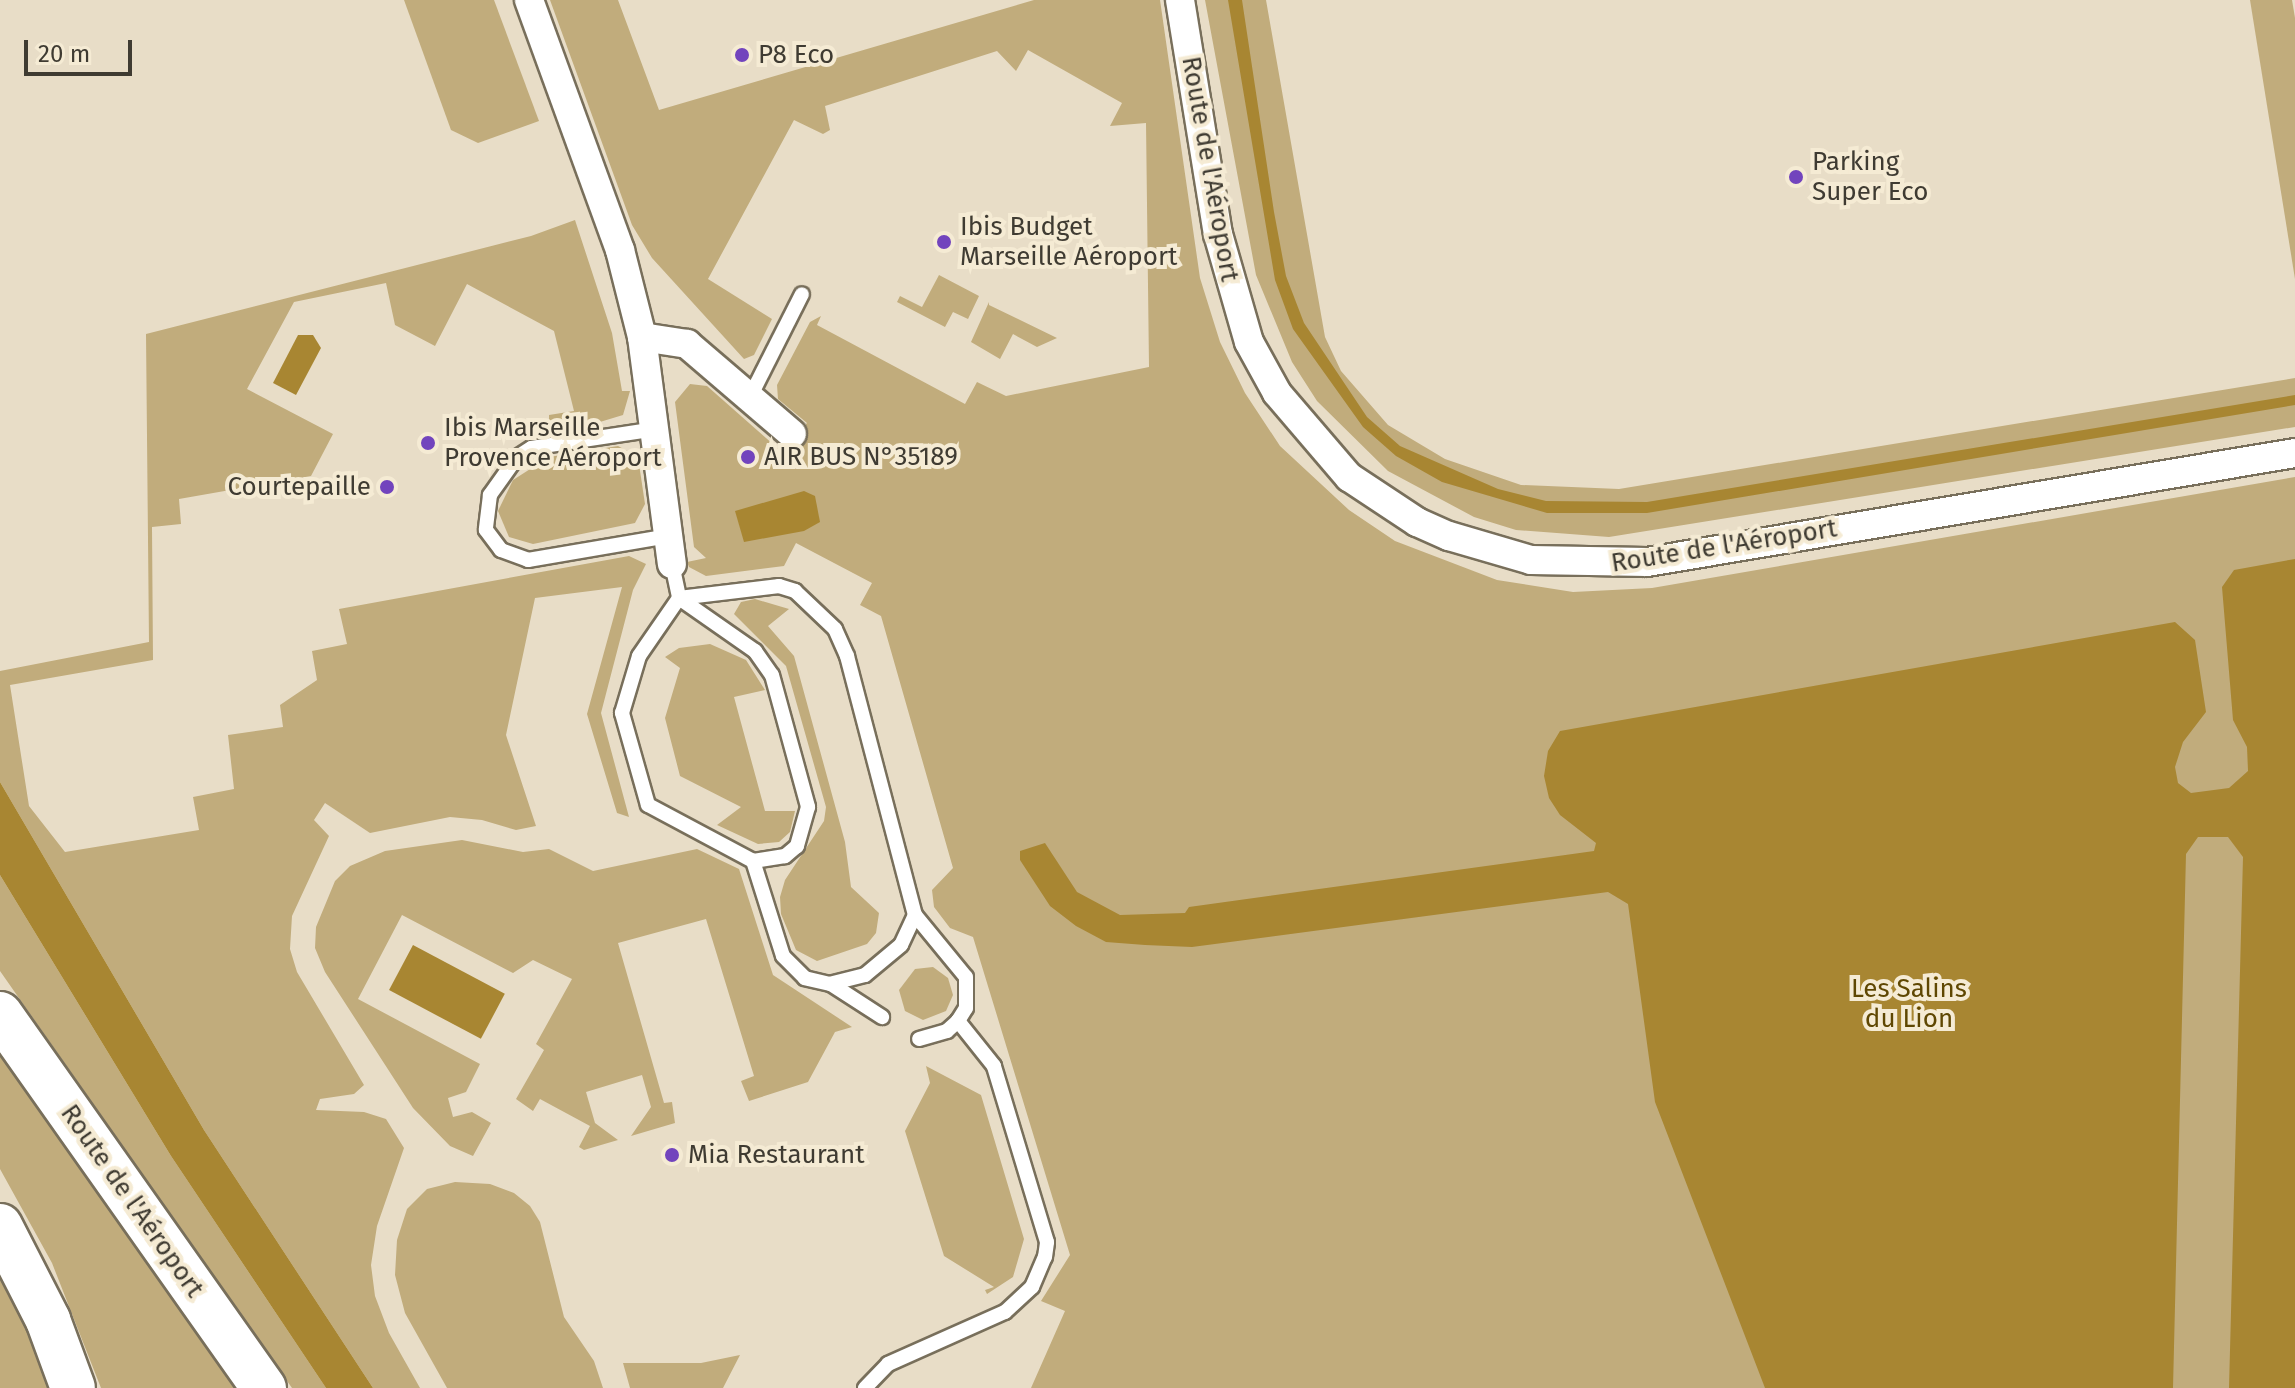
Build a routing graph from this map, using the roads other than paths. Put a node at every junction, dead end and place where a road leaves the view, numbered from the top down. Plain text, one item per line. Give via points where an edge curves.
1 (529, 0) edge
2 (1180, 0) edge
3 (802, 294) dead end
4 (642, 337) junction
5 (750, 397) junction
6 (656, 429) junction
7 (792, 434) dead end
8 (2295, 453) edge
9 (668, 536) junction
10 (672, 564) joint
11 (679, 598) junction
12 (753, 861) junction
13 (915, 915) junction
14 (830, 984) junction
15 (0, 1014) edge
16 (882, 1017) dead end
17 (958, 1021) junction
18 (919, 1039) dead end
19 (0, 1226) edge
20 (73, 1388) edge
21 (264, 1388) edge
22 (865, 1388) edge

1 - 4 street via 620,250
2 - 8 street, Route de l'Aéroport via 1218,234 1249,342 1277,393 1349,477 1417,522 1449,536 1531,560 1647,562
3 - 5 lane
4 - 5 street via 687,344
4 - 6 street
5 - 7 street
6 - 9 street
6 - 9 lane via 531,448 517,457 490,495 486,530 501,550 528,560
9 - 10 street
10 - 11 lane
11 - 12 lane via 639,656 621,724 648,805
11 - 12 lane via 755,651 772,675 808,821 797,846 785,856
11 - 13 lane via 779,586 795,591 835,629 847,656
12 - 14 lane via 788,965 805,978
13 - 14 lane via 911,931 888,959 865,975
13 - 17 lane via 966,977 966,1008
14 - 16 lane
15 - 21 main road, Route de l'Aéroport
17 - 18 lane via 947,1031
17 - 22 lane via 994,1066 1047,1242 1045,1257 1032,1287 1005,1312 888,1364
19 - 20 main road via 48,1320

